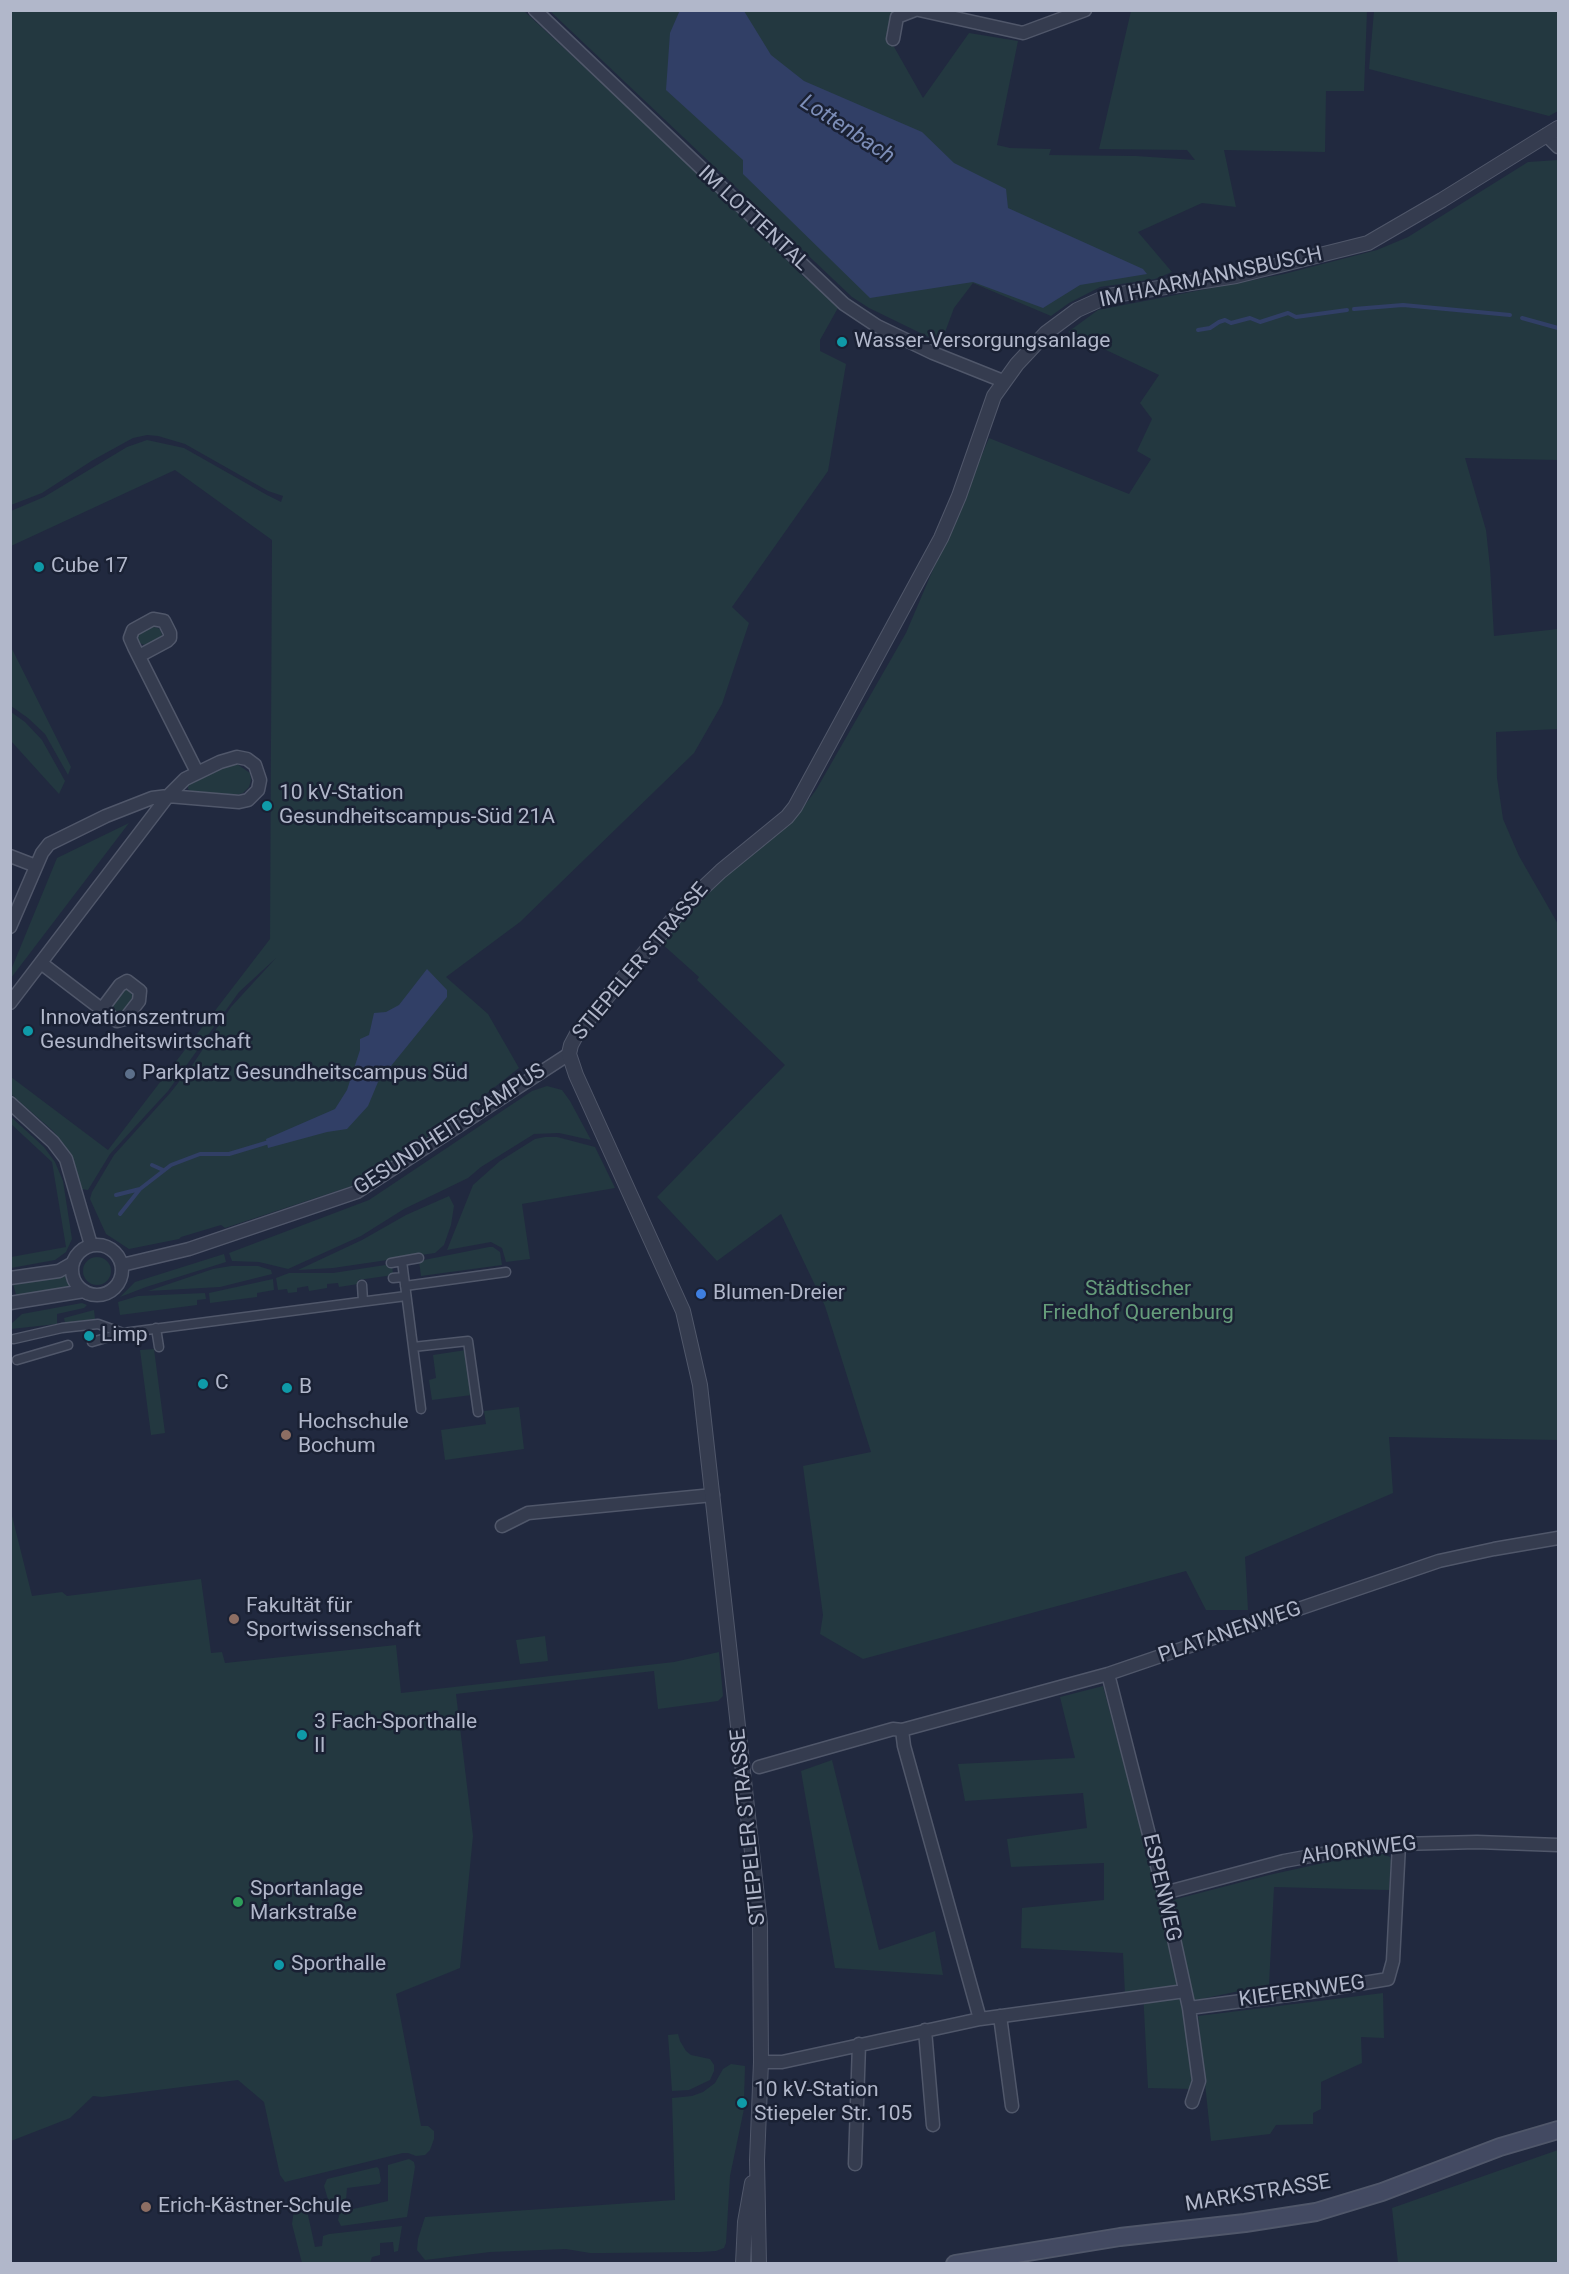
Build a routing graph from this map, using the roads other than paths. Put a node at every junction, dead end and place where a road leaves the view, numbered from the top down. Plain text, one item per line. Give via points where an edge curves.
1 (535, 10) edge
2 (917, 10) edge
3 (1085, 10) edge
4 (893, 39) dead end
5 (1558, 128) edge
6 (1546, 135) junction
7 (1558, 147) edge
8 (1003, 381) junction
9 (138, 656) dead end
10 (197, 772) junction
11 (168, 796) junction
12 (10, 855) edge
13 (36, 866) junction
14 (10, 927) edge
15 (41, 963) junction
16 (10, 1004) edge
17 (102, 1009) dead end
18 (569, 1054) junction
19 (10, 1103) edge
20 (91, 1245) junction
21 (419, 1258) dead end
22 (402, 1261) junction
23 (73, 1263) junction
24 (391, 1263) dead end
25 (122, 1265) junction
26 (506, 1272) dead end
27 (10, 1278) edge
28 (393, 1278) dead end
29 (362, 1286) dead end
30 (405, 1286) junction
31 (84, 1291) junction
32 (363, 1301) junction
33 (10, 1303) edge
34 (62, 1326) junction
35 (156, 1328) junction
36 (123, 1333) junction
37 (14, 1339) dead end
38 (92, 1342) dead end
39 (159, 1347) dead end
40 (413, 1347) junction
41 (17, 1360) dead end
42 (421, 1409) dead end
43 (478, 1412) dead end
44 (713, 1495) junction
45 (502, 1526) dead end
46 (1558, 1538) edge
47 (1108, 1674) junction
48 (902, 1730) junction
49 (759, 1767) dead end
50 (1399, 1844) junction
51 (1558, 1845) edge
52 (1164, 1893) junction
53 (1185, 1991) junction
54 (1189, 2008) junction
55 (1000, 2016) junction
56 (980, 2019) junction
57 (925, 2030) junction
58 (859, 2044) junction
59 (761, 2062) junction
60 (1192, 2102) dead end
61 (1012, 2106) dead end
62 (933, 2125) dead end
63 (1558, 2130) edge
64 (757, 2160) junction
65 (855, 2164) dead end
66 (743, 2264) edge
67 (759, 2264) edge
68 (955, 2264) edge

1 - 8 street, IM LOTTENTAL via 844,304 886,331
2 - 3 street via 1023,33
2 - 4 street via 897,17
5 - 6 street, IM HAARMANNSBUSCH
6 - 7 street
6 - 8 street, IM HAARMANNSBUSCH via 1368,243 1236,276 1123,293 1093,302 1047,333
8 - 18 street, STIEPELER STRASSE via 940,538 795,807 686,904 578,1032
9 - 10 street
10 - 11 street
10 - 11 street via 237,757 252,762 259,771 258,790 239,802
11 - 13 street via 134,804 50,844
11 - 15 street
12 - 13 street
13 - 14 street
15 - 16 street
15 - 17 street
18 - 25 street, GESUNDHEITSCAMPUS via 357,1192 189,1249
18 - 44 street, STIEPELER STRASSE via 599,1130 683,1311 699,1385
19 - 20 street via 66,1159
20 - 23 street via 81,1250
20 - 25 street via 110,1248
21 - 22 street
22 - 24 street
22 - 30 street
23 - 27 street via 59,1270
23 - 31 street via 74,1279
25 - 31 street via 115,1288 100,1295
26 - 30 street
28 - 30 street
29 - 32 street
30 - 32 street
30 - 40 street
31 - 33 street
32 - 35 street
34 - 36 street via 98,1324
34 - 37 street
34 - 41 street via 66,1345
35 - 36 street
35 - 39 street
36 - 38 street
40 - 42 street
40 - 43 street via 468,1341
44 - 45 street via 528,1514
44 - 59 street, STIEPELER STRASSE via 760,1924
46 - 47 street, PLATANENWEG via 1439,1562
47 - 48 street, PLATANENWEG
47 - 52 street, ESPENWEG
48 - 49 street, PLATANENWEG via 893,1729
48 - 56 street
50 - 51 street, AHORNWEG
50 - 52 street, AHORNWEG via 1284,1861
50 - 54 street, KIEFERNWEG via 1393,1960 1388,1979
52 - 53 street, ESPENWEG
53 - 54 street, ESPENWEG
53 - 55 street
54 - 60 street, ESPENWEG via 1199,2081
55 - 56 street
55 - 61 street
56 - 57 street
57 - 58 street
57 - 62 street
58 - 59 street via 782,2062
58 - 65 street
59 - 64 street, STIEPELER STRASSE
63 - 68 main road, MARKSTRASSE via 1316,2212 1120,2236
64 - 66 street, STIEPELER STRASSE via 745,2222
64 - 67 street, STIEPELER STRASSE

